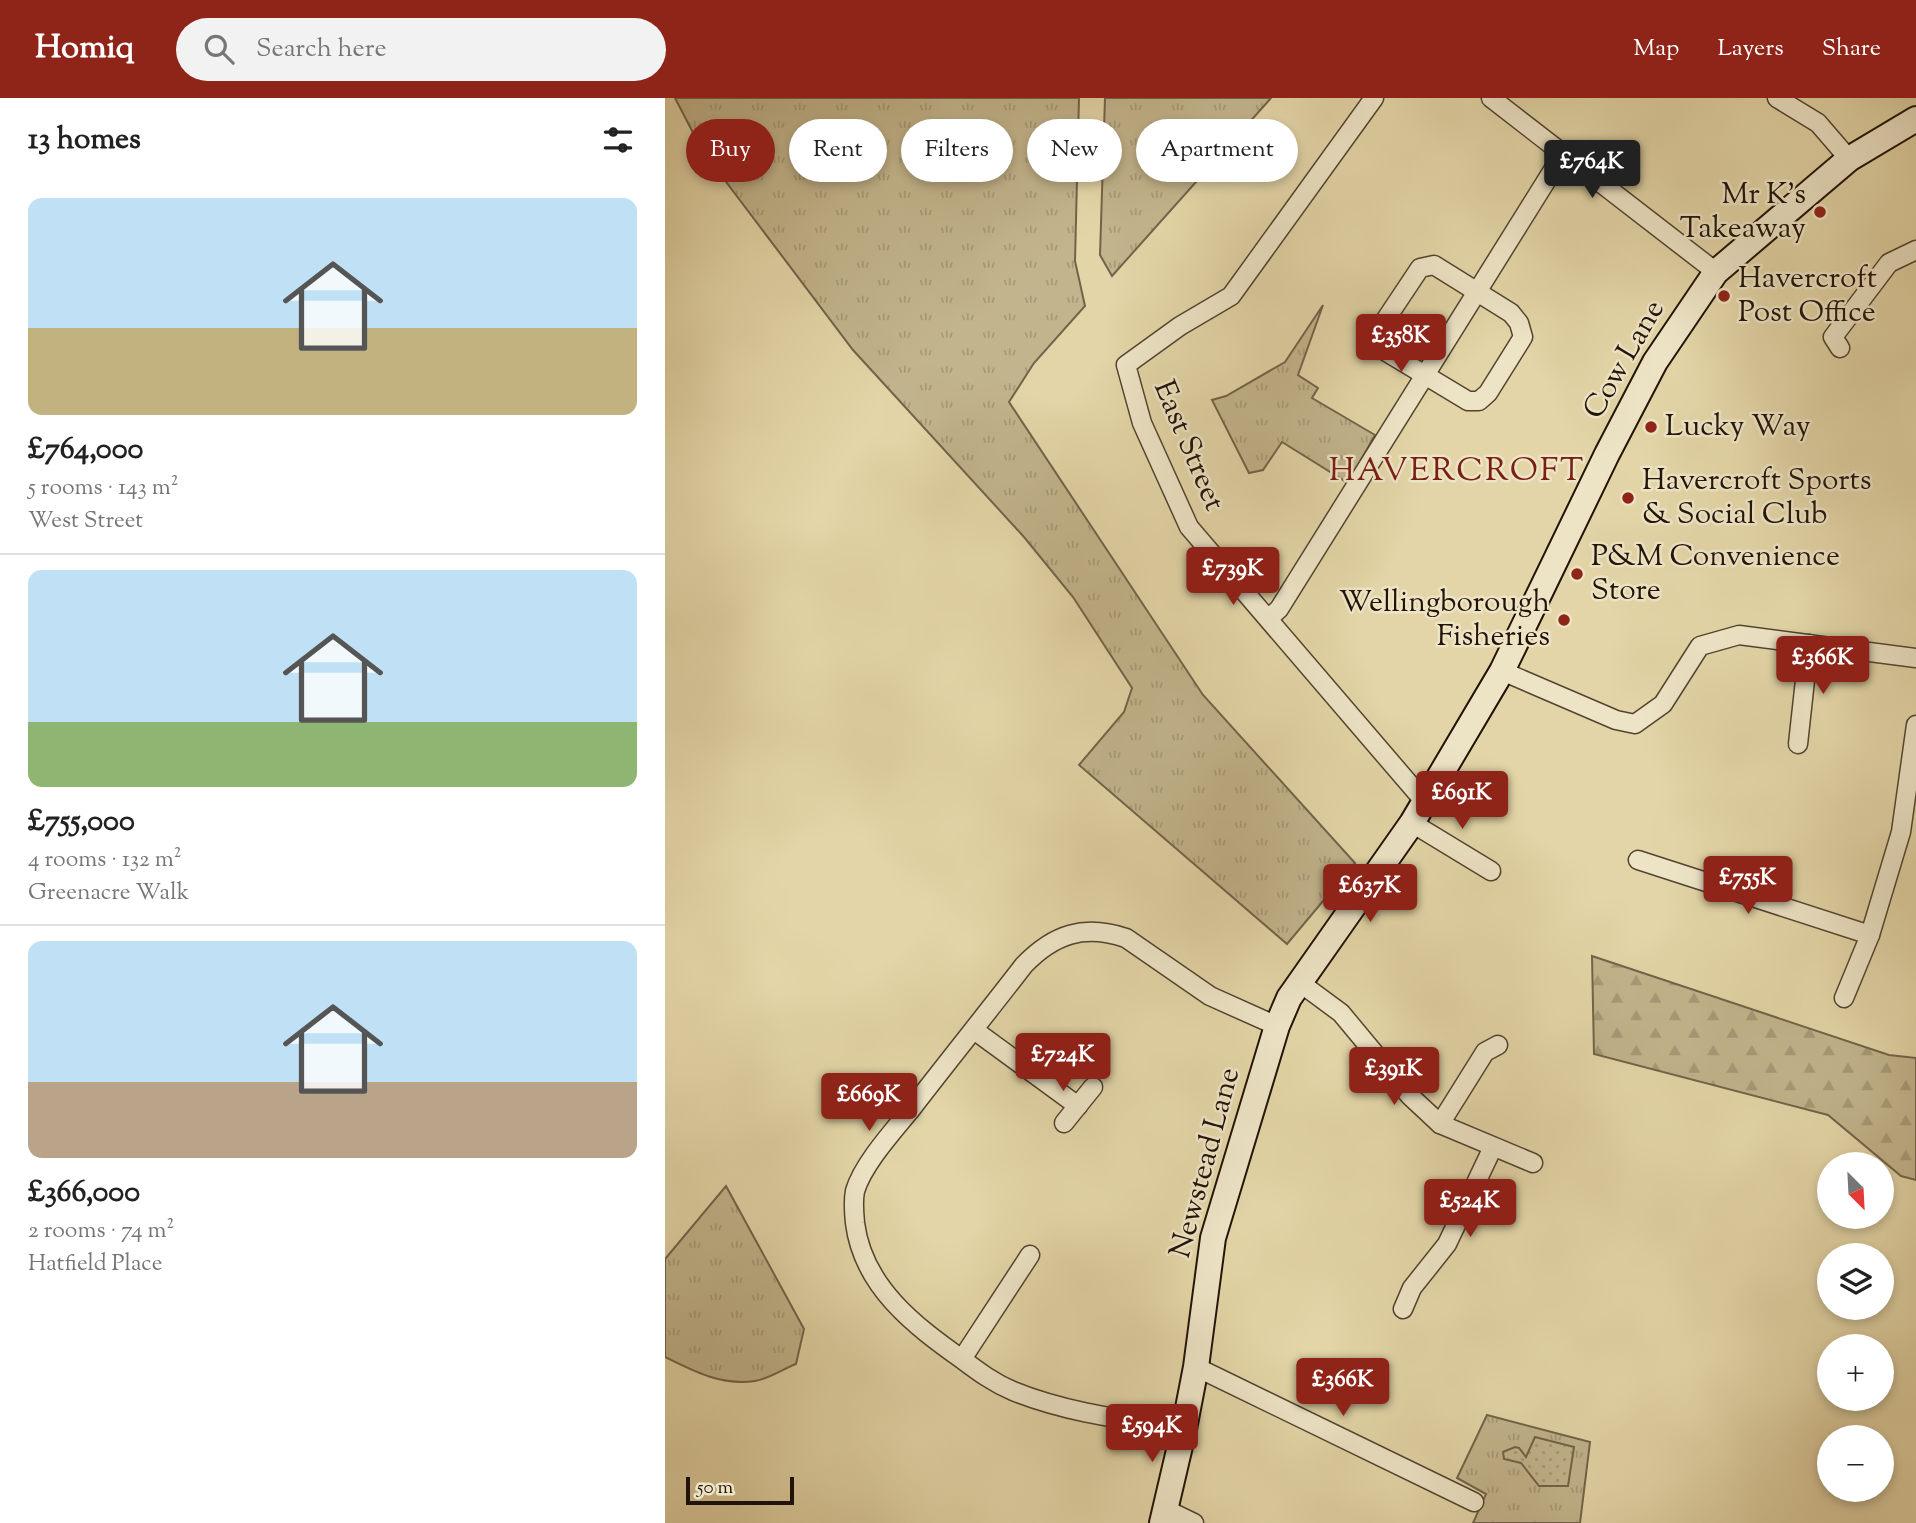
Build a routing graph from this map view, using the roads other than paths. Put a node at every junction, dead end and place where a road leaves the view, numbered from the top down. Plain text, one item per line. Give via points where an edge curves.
1 (1374, 98) edge
2 (1491, 98) edge
3 (1777, 98) edge
4 (1916, 119) edge
5 (1563, 154) junction
6 (1849, 159) junction
7 (1916, 250) edge
8 (1716, 272) junction
9 (1476, 292) junction
10 (1840, 348) dead end
11 (1424, 375) junction
12 (1269, 618) junction
13 (1809, 644) junction
14 (1916, 658) edge
15 (1502, 671) junction
16 (1915, 733) edge
17 (1797, 747) dead end
18 (1418, 812) junction
19 (1634, 859) dead end
20 (1491, 871) dead end
21 (1870, 935) junction
22 (1299, 982) junction
23 (1844, 998) dead end
24 (1277, 1026) junction
25 (974, 1030) junction
26 (1497, 1045) dead end
27 (1093, 1087) dead end
28 (1078, 1106) junction
29 (1064, 1123) dead end
30 (1440, 1124) junction
31 (1493, 1147) junction
32 (1533, 1163) dead end
33 (1030, 1255) dead end
34 (1402, 1309) dead end
35 (962, 1359) junction
36 (1196, 1367) junction
37 (1184, 1429) junction
38 (1474, 1502) dead end
39 (1163, 1516) edge
40 (1194, 1523) edge

1 - 12 street, East Street via 1231,296 1126,365 1142,423 1189,527
2 - 5 street
3 - 6 street via 1818,123
4 - 6 main road, Cow Lane
5 - 8 street
5 - 9 street
6 - 8 main road, Cow Lane
7 - 10 street via 1889,263 1833,337
8 - 15 main road, Cow Lane via 1655,362
9 - 11 street
9 - 11 street via 1511,313 1520,323 1523,337 1488,393 1479,401 1468,401
9 - 11 street via 1434,265 1420,268 1375,334 1380,348
11 - 12 street via 1279,609
12 - 18 street, East Street
13 - 14 street
13 - 15 street via 1739,635 1700,646 1663,704 1635,724
13 - 17 street
15 - 18 main road, Cow Lane
16 - 21 street via 1901,832
18 - 20 street, East Street
18 - 22 main road, Cow Lane
19 - 21 street
21 - 23 street
22 - 24 main road, Cow Lane
22 - 30 street via 1341,1013 1410,1096
24 - 25 street via 1210,996 1126,938 1077,932 1039,949
24 - 36 main road, Newstead Lane via 1213,1238
25 - 28 street
25 - 35 street via 863,1173 854,1209 856,1232 877,1283 912,1322
26 - 30 street via 1485,1052
27 - 28 street
28 - 29 street
30 - 31 street
31 - 32 street
31 - 34 street via 1447,1244 1412,1288
33 - 35 street
35 - 37 street via 988,1379 1039,1400
36 - 37 main road, Newstead Lane
36 - 38 street
37 - 39 main road, Newstead Lane
39 - 40 street

